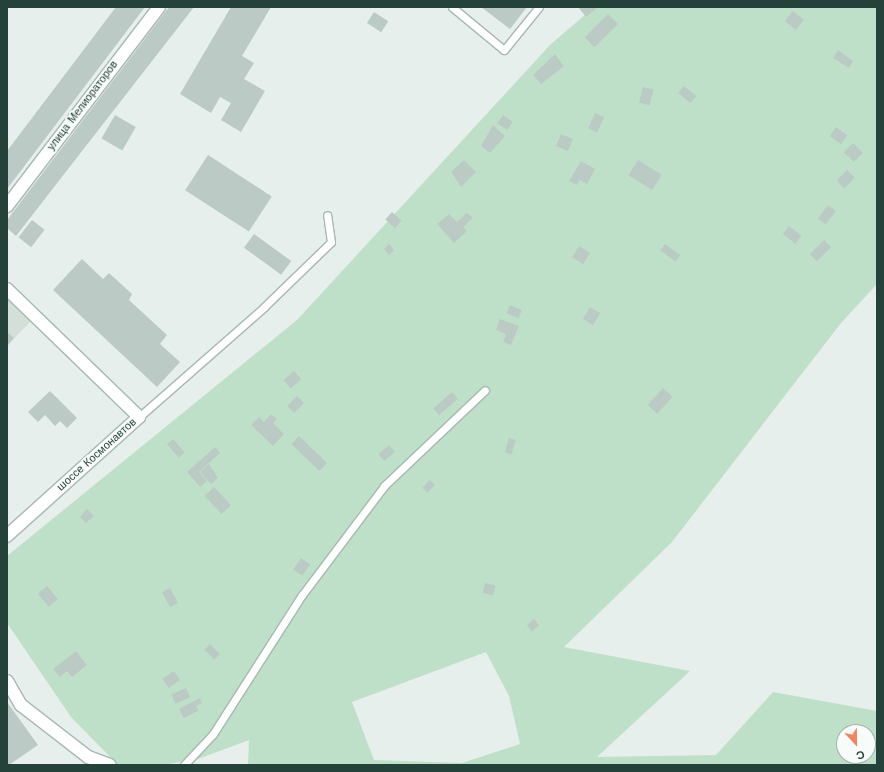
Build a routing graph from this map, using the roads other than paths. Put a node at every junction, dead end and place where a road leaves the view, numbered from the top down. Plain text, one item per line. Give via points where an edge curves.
1 (159, 7) edge
2 (452, 7) edge
3 (540, 8) edge
4 (7, 206) edge
5 (327, 215) dead end
6 (7, 289) edge
7 (486, 390) dead end
8 (139, 417) junction
9 (7, 536) edge
10 (7, 681) edge
11 (110, 765) edge
12 (184, 765) edge

1 - 4 street, улица Мелиораторов
2 - 3 lane via 504,50
5 - 8 lane via 331,242 264,307
6 - 8 street, шоссе Космонавтов
7 - 12 lane via 384,486 302,595 213,734
8 - 9 street, шоссе Космонавтов
10 - 11 street via 21,705 88,757

